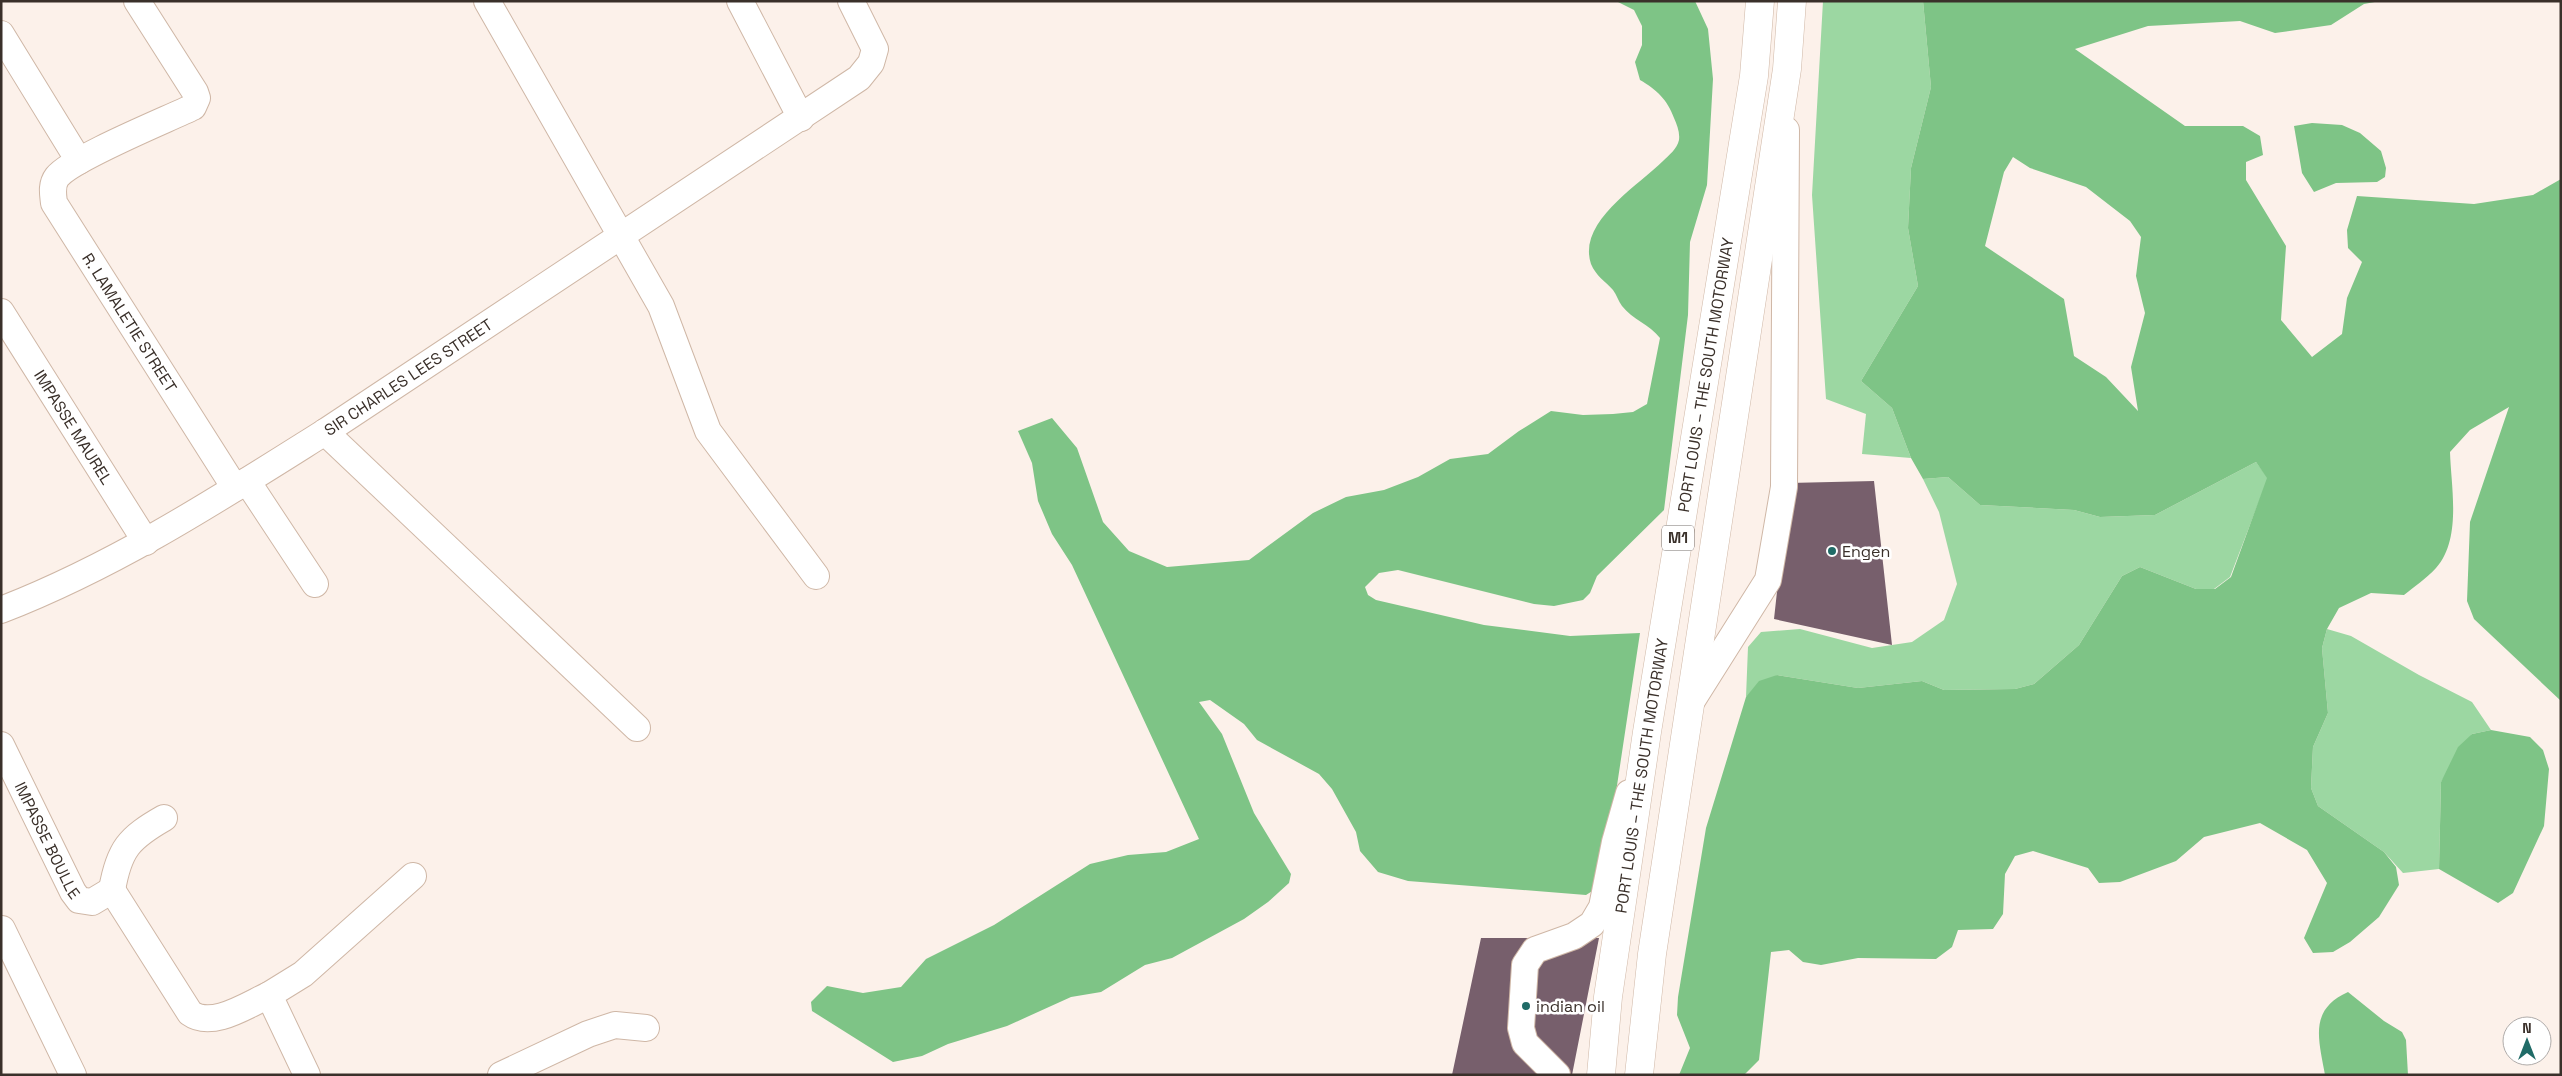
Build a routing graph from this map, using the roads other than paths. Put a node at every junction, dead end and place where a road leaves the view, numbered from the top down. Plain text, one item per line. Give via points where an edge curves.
1 (137, 1) edge
2 (487, 1) edge
3 (740, 1) edge
4 (851, 1) edge
5 (1760, 1) edge
6 (1792, 1) edge
7 (1, 34) edge
8 (1787, 69) junction
9 (801, 118) junction
10 (78, 161) junction
11 (622, 236) junction
12 (1, 312) edge
13 (325, 432) junction
14 (241, 485) junction
15 (146, 542) junction
16 (816, 576) dead end
17 (314, 584) dead end
18 (1, 610) edge
19 (1691, 702) junction
20 (637, 728) dead end
21 (1646, 732) junction
22 (1, 745) edge
23 (164, 818) dead end
24 (413, 876) dead end
25 (112, 890) junction
26 (2, 929) edge
27 (269, 995) junction
28 (646, 1028) dead end
29 (73, 1075) edge
30 (307, 1075) edge
31 (501, 1075) edge
32 (1557, 1075) edge
33 (1601, 1075) edge
34 (1639, 1075) edge

1 - 10 street, R. LAMALETIE STREET via 196,92 196,102 193,107
2 - 11 street
3 - 9 street
4 - 9 street, SIR CHARLES LEES STREET via 874,48 871,63 859,78
5 - 21 highway, PORT LOUIS – THE SOUTH MOTORWAY / M1 via 1754,76
6 - 8 highway, M1
7 - 10 street
8 - 19 highway, M1
8 - 19 street via 1784,487 1768,580
9 - 11 street, SIR CHARLES LEES STREET
10 - 14 street, R. LAMALETIE STREET via 57,177 52,188 54,203
11 - 13 street, SIR CHARLES LEES STREET
11 - 16 street via 661,306 708,431
12 - 15 street, IMPASSE MAUREL
13 - 14 street, SIR CHARLES LEES STREET
13 - 20 street
14 - 15 street, SIR CHARLES LEES STREET
14 - 17 street, R. LAMALETIE STREET
15 - 18 street, SIR CHARLES LEES STREET via 46,592
19 - 34 highway, M1 via 1652,954
21 - 32 street via 1615,842 1602,907 1592,924 1574,936 1535,950 1525,966 1521,1028 1525,1043
21 - 33 highway, PORT LOUIS – THE SOUTH MOTORWAY / M1 via 1608,997
22 - 25 street, IMPASSE BOULLE via 79,900 92,902
23 - 25 street via 125,848 116,864
24 - 27 street via 303,974
25 - 27 street via 190,1013 197,1018 216,1018
26 - 29 street
27 - 30 street
28 - 31 street via 615,1025 588,1034

